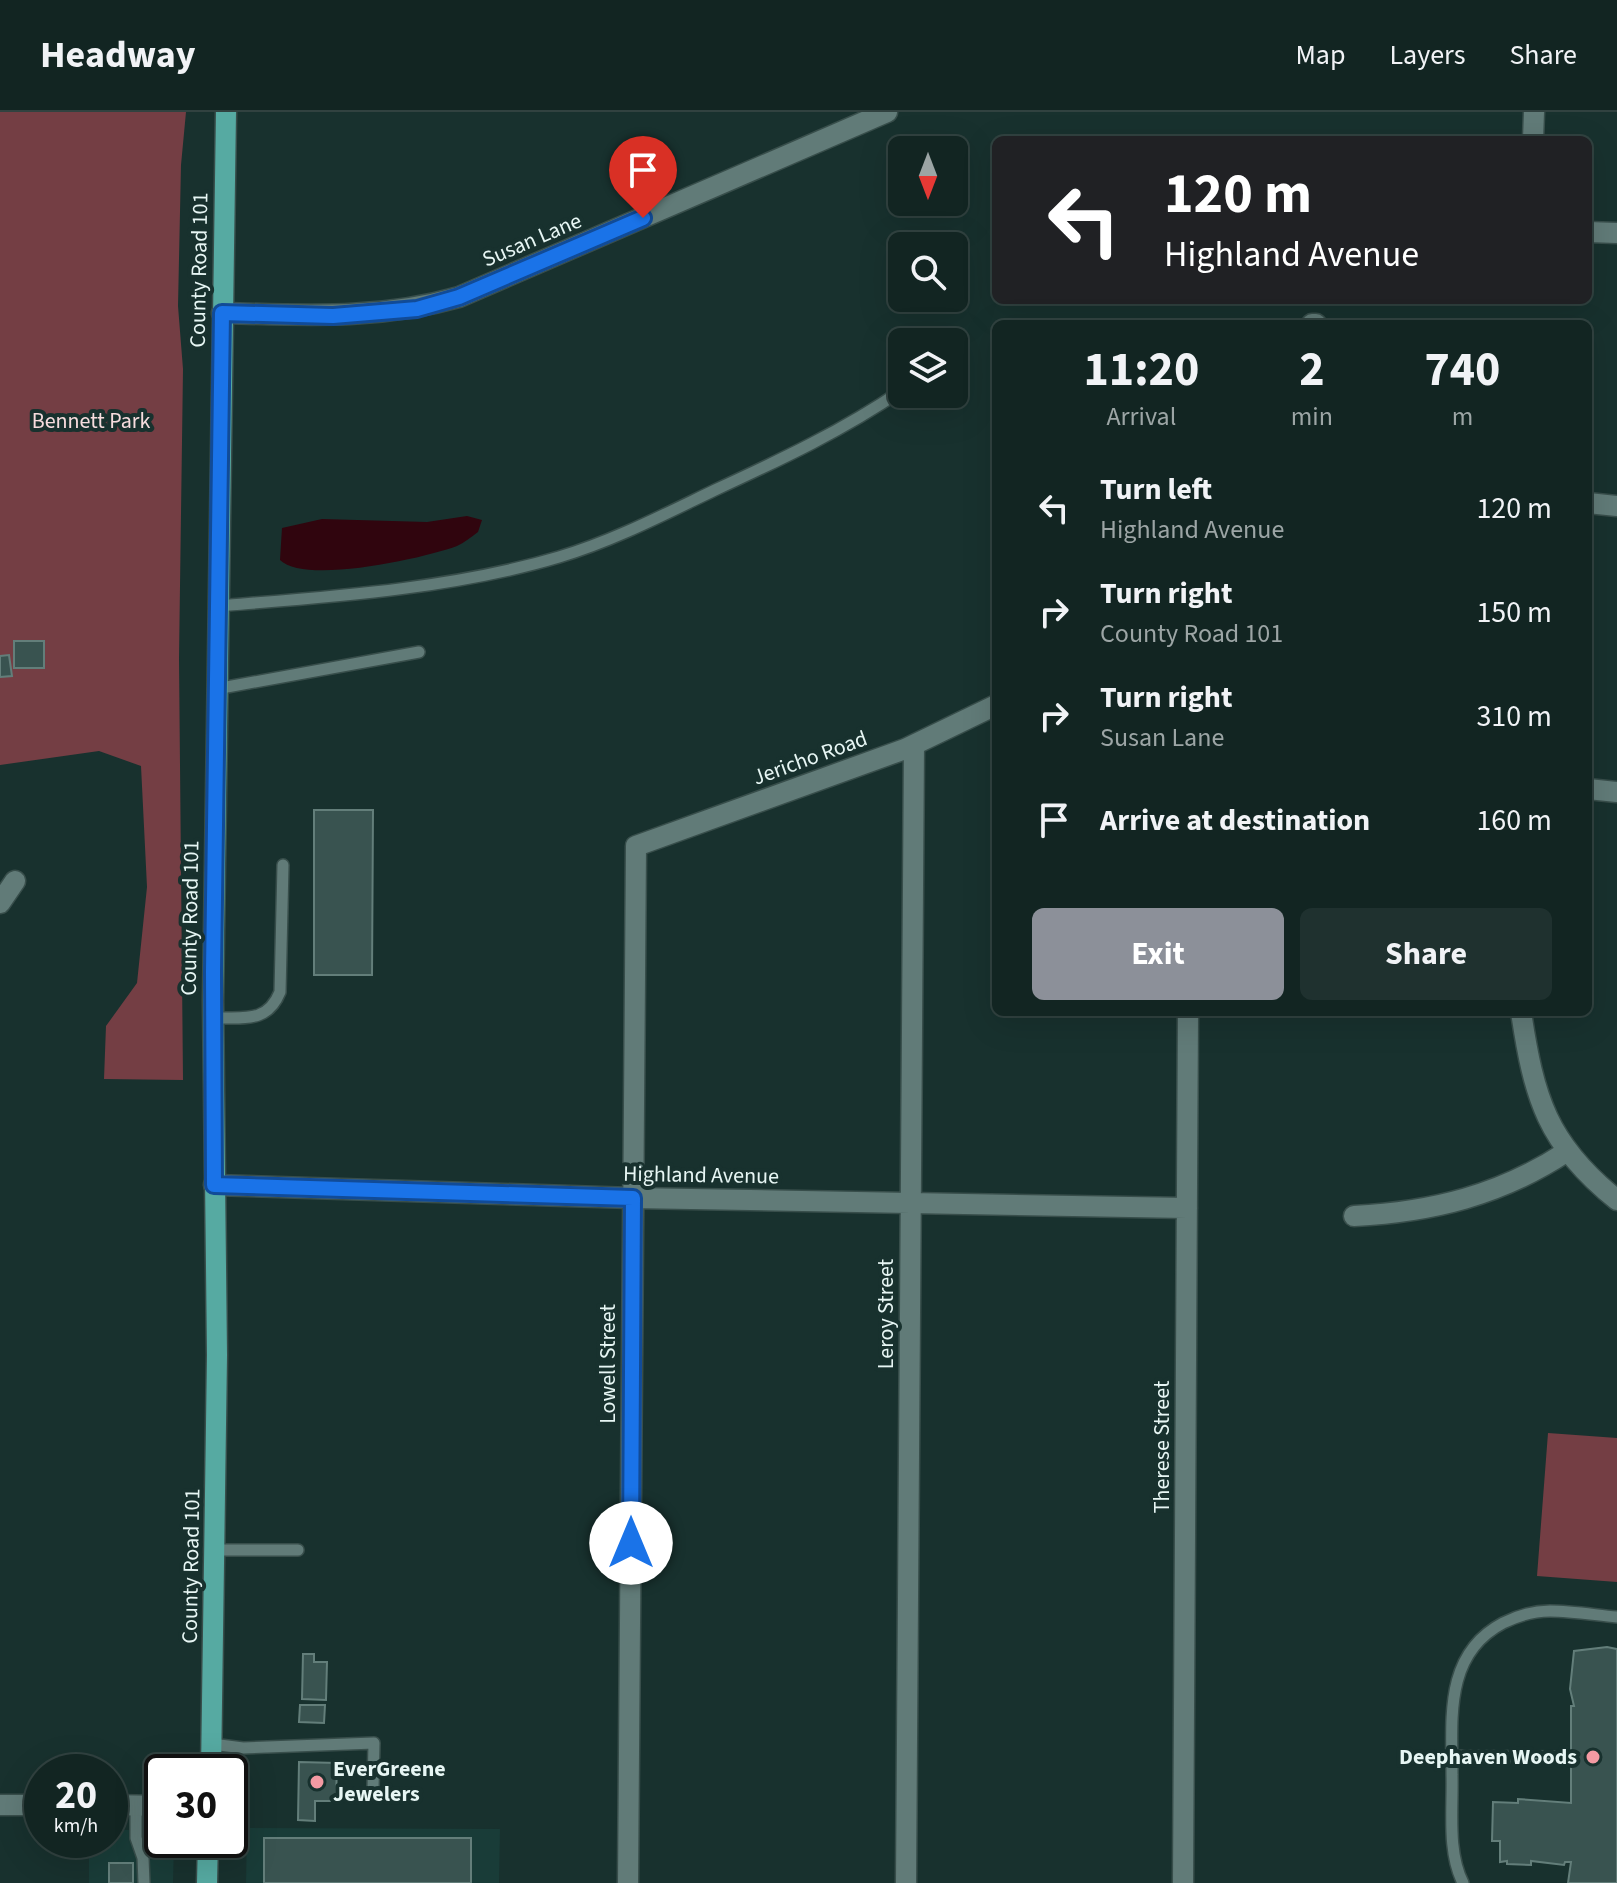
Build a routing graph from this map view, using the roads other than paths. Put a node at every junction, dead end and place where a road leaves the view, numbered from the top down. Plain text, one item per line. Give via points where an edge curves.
1 (226, 112) edge
2 (887, 112) edge
3 (1534, 112) edge
4 (1533, 136) edge
5 (1592, 232) edge
6 (1617, 233) edge
7 (222, 313) junction
8 (888, 400) edge
9 (1592, 503) edge
10 (1617, 506) edge
11 (217, 606) junction
12 (419, 652) dead end
13 (216, 689) junction
14 (992, 707) edge
15 (914, 745) junction
16 (1592, 789) edge
17 (1617, 792) edge
18 (636, 846) joint
19 (283, 865) dead end
20 (15, 881) dead end
21 (0, 903) edge
22 (1188, 1016) edge
23 (1522, 1016) edge
24 (213, 1018) junction
25 (1566, 1152) junction
26 (214, 1185) junction
27 (633, 1198) junction
28 (1617, 1200) edge
29 (911, 1203) junction
30 (1187, 1208) junction
31 (1354, 1216) dead end
32 (215, 1550) junction
33 (298, 1550) dead end
34 (1617, 1617) edge
35 (212, 1744) junction
36 (212, 1754) edge
37 (1452, 1756) junction
38 (1553, 1757) dead end
39 (373, 1789) dead end
40 (0, 1805) edge
41 (24, 1805) edge
42 (128, 1806) edge
43 (136, 1806) junction
44 (144, 1806) edge
45 (208, 1858) edge
46 (144, 1883) edge
47 (207, 1883) edge
48 (628, 1883) edge
49 (906, 1883) edge
50 (1183, 1883) edge
51 (1463, 1883) edge

1 - 7 main road, County Road 101
2 - 7 street, Susan Lane via 459,297 375,315
3 - 4 street
5 - 6 street
7 - 11 main road, County Road 101
8 - 11 lane via 798,451 638,527 560,557 415,585
9 - 10 street
11 - 13 main road, County Road 101
12 - 13 lane
13 - 24 main road, County Road 101
14 - 15 street, Jericho Road
15 - 18 street, Jericho Road
15 - 29 street, Leroy Street
16 - 17 street
18 - 27 street, Lowell Street
19 - 24 lane via 280,992 275,1005 261,1016
20 - 21 street
22 - 30 street, Therese Street
23 - 25 street via 1532,1080
24 - 26 main road, County Road 101
25 - 28 street
25 - 31 street via 1507,1186 1468,1200
26 - 27 street, Highland Avenue
26 - 32 main road, County Road 101
27 - 29 street, Highland Avenue
27 - 48 street, Lowell Street
29 - 30 street, Highland Avenue
29 - 49 street, Leroy Street
30 - 50 street, Therese Street
32 - 33 lane
32 - 35 main road, County Road 101
34 - 37 lane via 1533,1612 1486,1635 1458,1675
35 - 36 main road, County Road 101
35 - 39 lane via 243,1748 374,1743
37 - 38 lane
37 - 51 lane via 1454,1859
40 - 41 street
42 - 43 street
43 - 44 street
43 - 46 lane
45 - 47 main road

